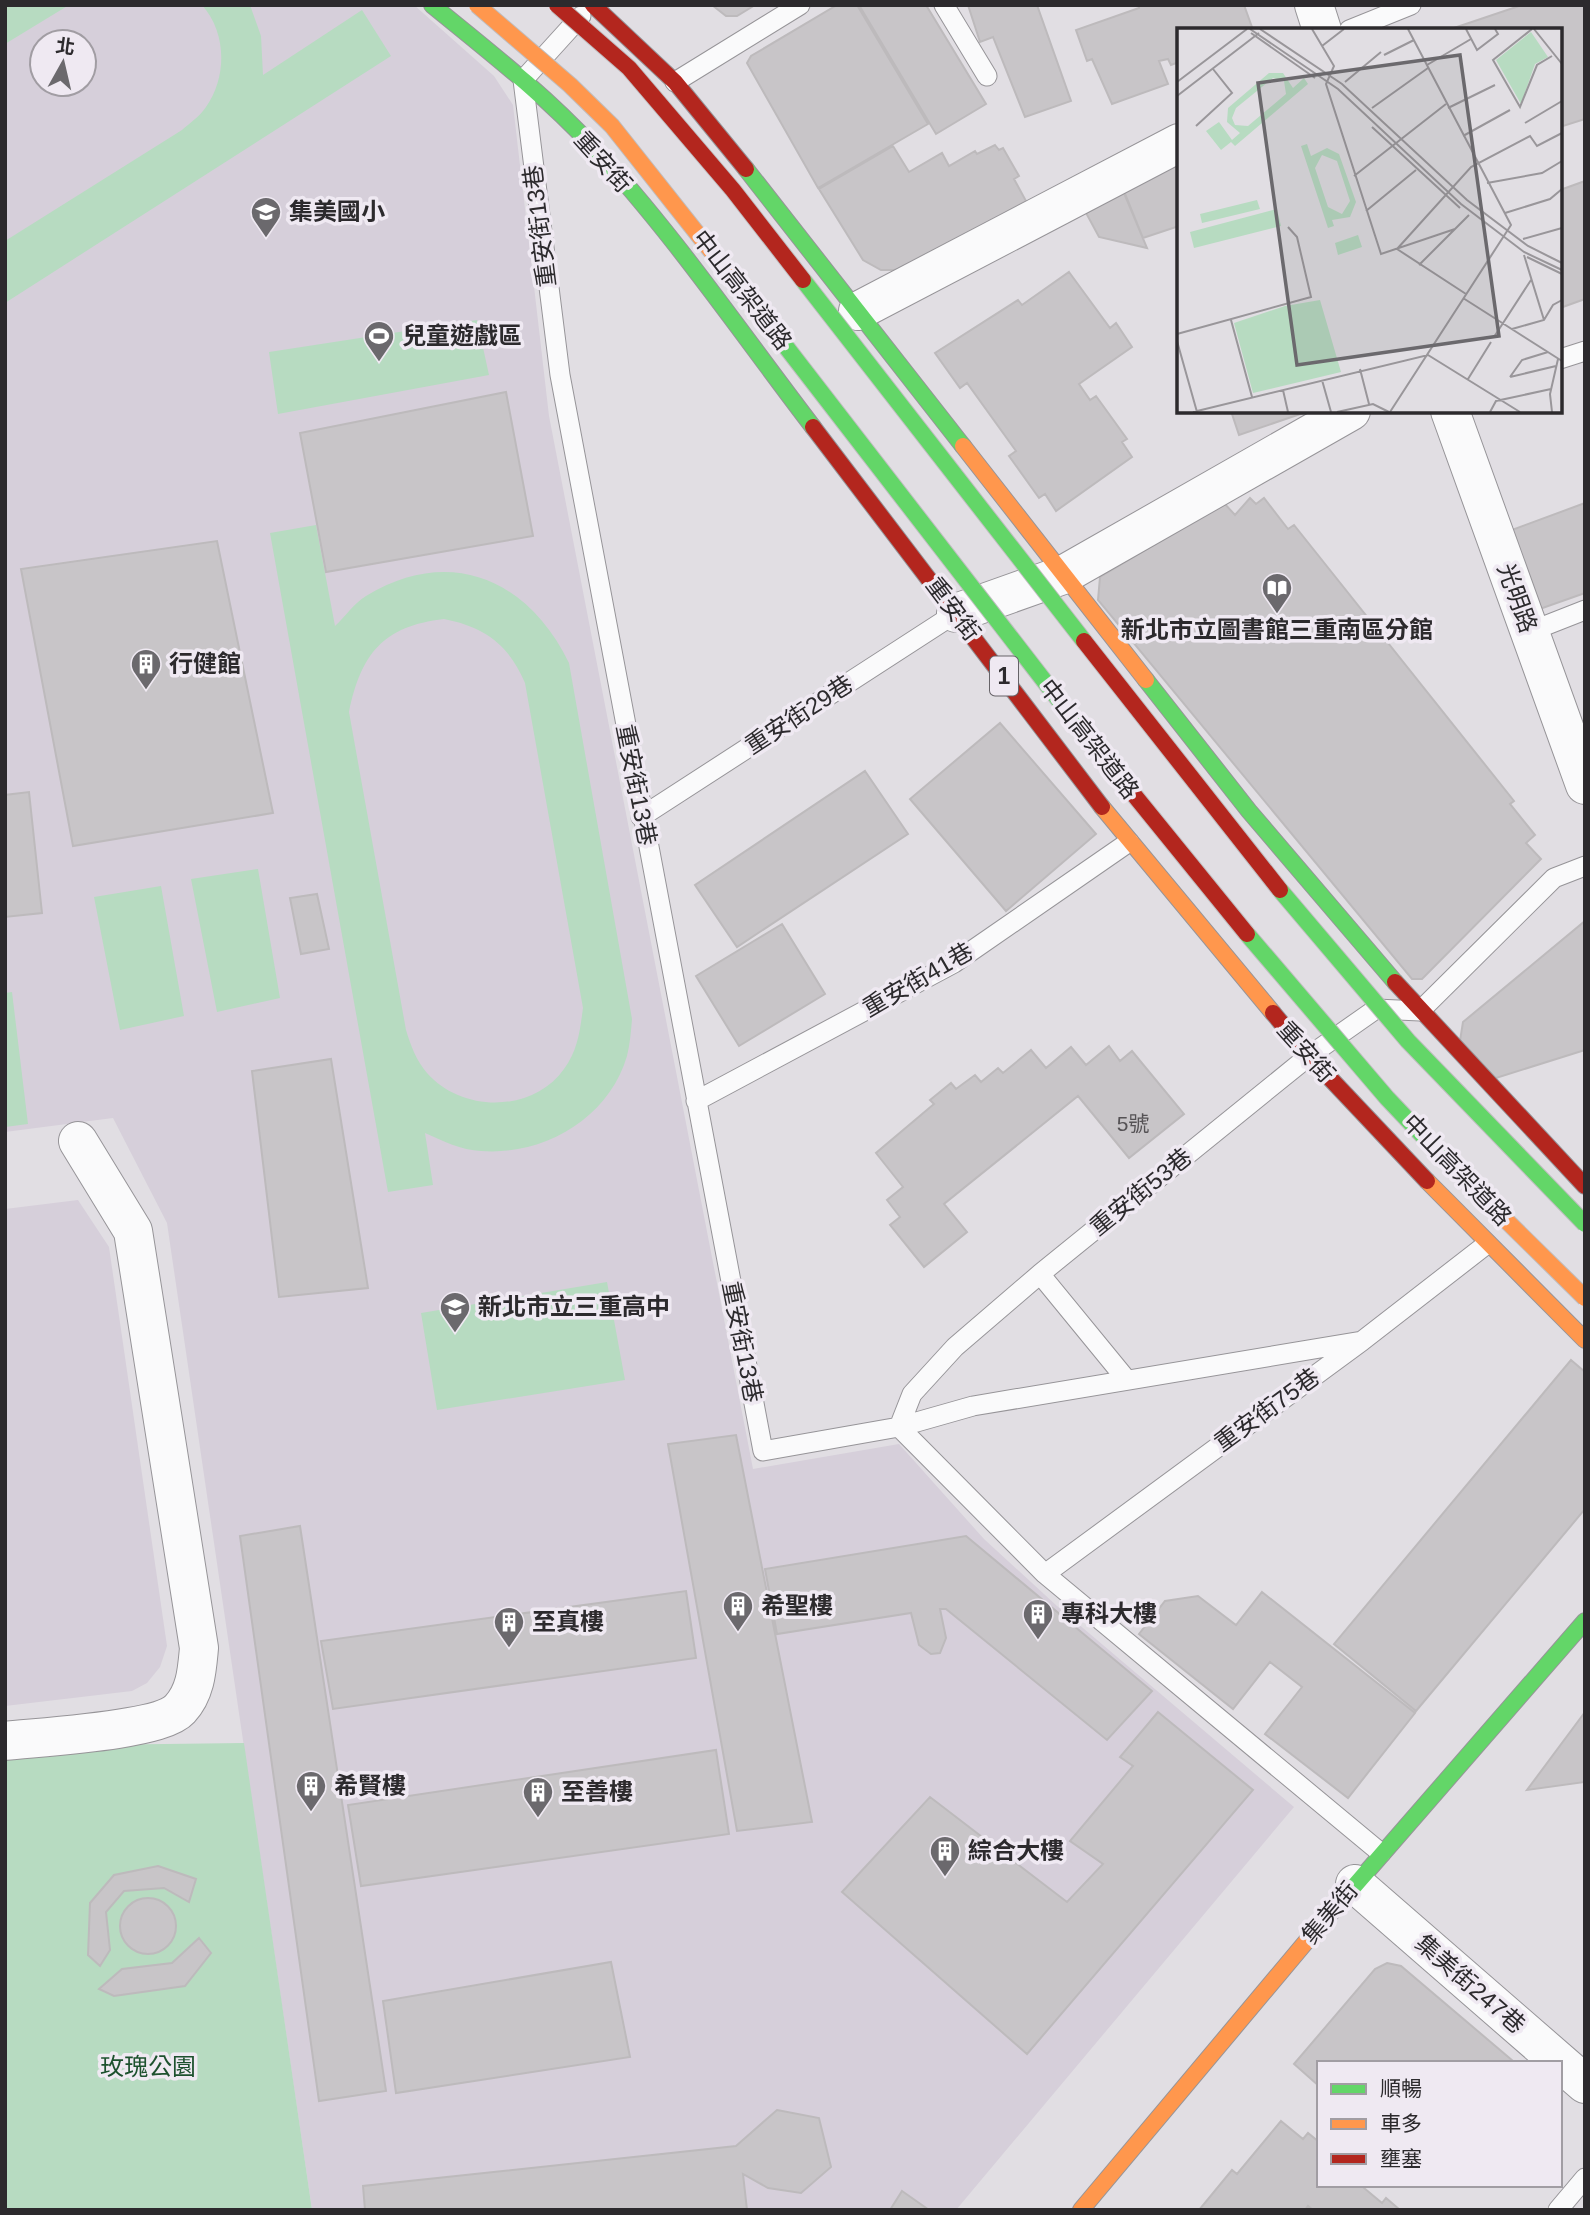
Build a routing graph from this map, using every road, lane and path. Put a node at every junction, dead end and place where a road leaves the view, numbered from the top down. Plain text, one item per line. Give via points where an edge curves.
1 (432, 5) edge
2 (477, 5) edge
3 (557, 5) edge
4 (592, 5) edge
5 (800, 5) edge
6 (944, 5) edge
7 (1314, 5) edge
8 (1411, 5) edge
9 (1321, 28) edge
10 (1354, 28) edge
11 (986, 76) dead end
12 (523, 80) junction
13 (675, 82) junction
14 (1177, 144) edge
15 (858, 311) junction
16 (1585, 351) edge
17 (1562, 358) edge
18 (1347, 413) edge
19 (1451, 413) edge
20 (1063, 575) junction
21 (1585, 610) edge
22 (956, 613) junction
23 (1529, 632) junction
24 (1585, 785) edge
25 (641, 817) junction
26 (1129, 842) junction
27 (1585, 866) edge
28 (1420, 1011) junction
29 (1308, 1056) junction
30 (696, 1101) junction
31 (78, 1141) dead end
32 (1585, 1186) edge
33 (1585, 1224) edge
34 (1487, 1244) junction
35 (1040, 1274) junction
36 (1585, 1298) edge
37 (1585, 1340) edge
38 (1362, 1341) junction
39 (1126, 1379) junction
40 (899, 1427) junction
41 (1045, 1574) junction
42 (1585, 1621) edge
43 (5, 1741) edge
44 (1381, 1853) junction
45 (1355, 1884) junction
46 (1559, 2061) edge
47 (1562, 2064) edge
48 (1585, 2084) edge
49 (1585, 2178) edge
50 (1081, 2210) edge
51 (1558, 2210) edge

1 - 12 main road, 重安街 / 1
2 - 36 main road, 中山高架道路 / 1, bridge via 612,126 1186,863 1361,1070
3 - 33 main road, bridge via 629,68 733,190 1249,854 1408,1041
4 - 12 lane
4 - 13 main road
5 - 13 lane
6 - 11 lane
7 - 9 street
8 - 10 lane
12 - 22 main road, 重安街 / 1 via 592,146 663,232
12 - 25 lane, 重安街13巷 via 560,375
13 - 15 main road
14 - 15 street
15 - 20 main road
16 - 17 lane
18 - 20 street
19 - 23 street, 光明路
20 - 22 street
20 - 28 main road via 1249,811
21 - 23 lane
22 - 25 lane, 重安街29巷
22 - 26 main road, 重安街 / 1
23 - 24 street, 光明路
25 - 30 lane, 重安街13巷
26 - 29 main road, 重安街 / 1
26 - 30 lane, 重安街41巷 via 954,963
27 - 28 lane via 1554,878
28 - 29 lane, 重安街53巷 via 1376,1009
28 - 32 main road
29 - 34 main road, 重安街 / 1
29 - 35 lane, 重安街53巷
30 - 40 lane, 重安街13巷 via 763,1451
31 - 43 street via 133,1231 199,1648 196,1680 180,1710 150,1724
34 - 37 main road, 重安街 / 1
34 - 38 lane, 重安街75巷
35 - 39 lane
35 - 40 lane, 重安街53巷 via 955,1347 912,1394
38 - 39 lane
38 - 41 lane, 重安街75巷
39 - 40 lane via 973,1406
40 - 41 lane
41 - 44 lane
42 - 44 main road, 集美街
44 - 45 main road, 集美街
45 - 46 street, 集美街247巷
45 - 50 main road, 集美街
47 - 48 street, 集美街247巷
49 - 51 lane

